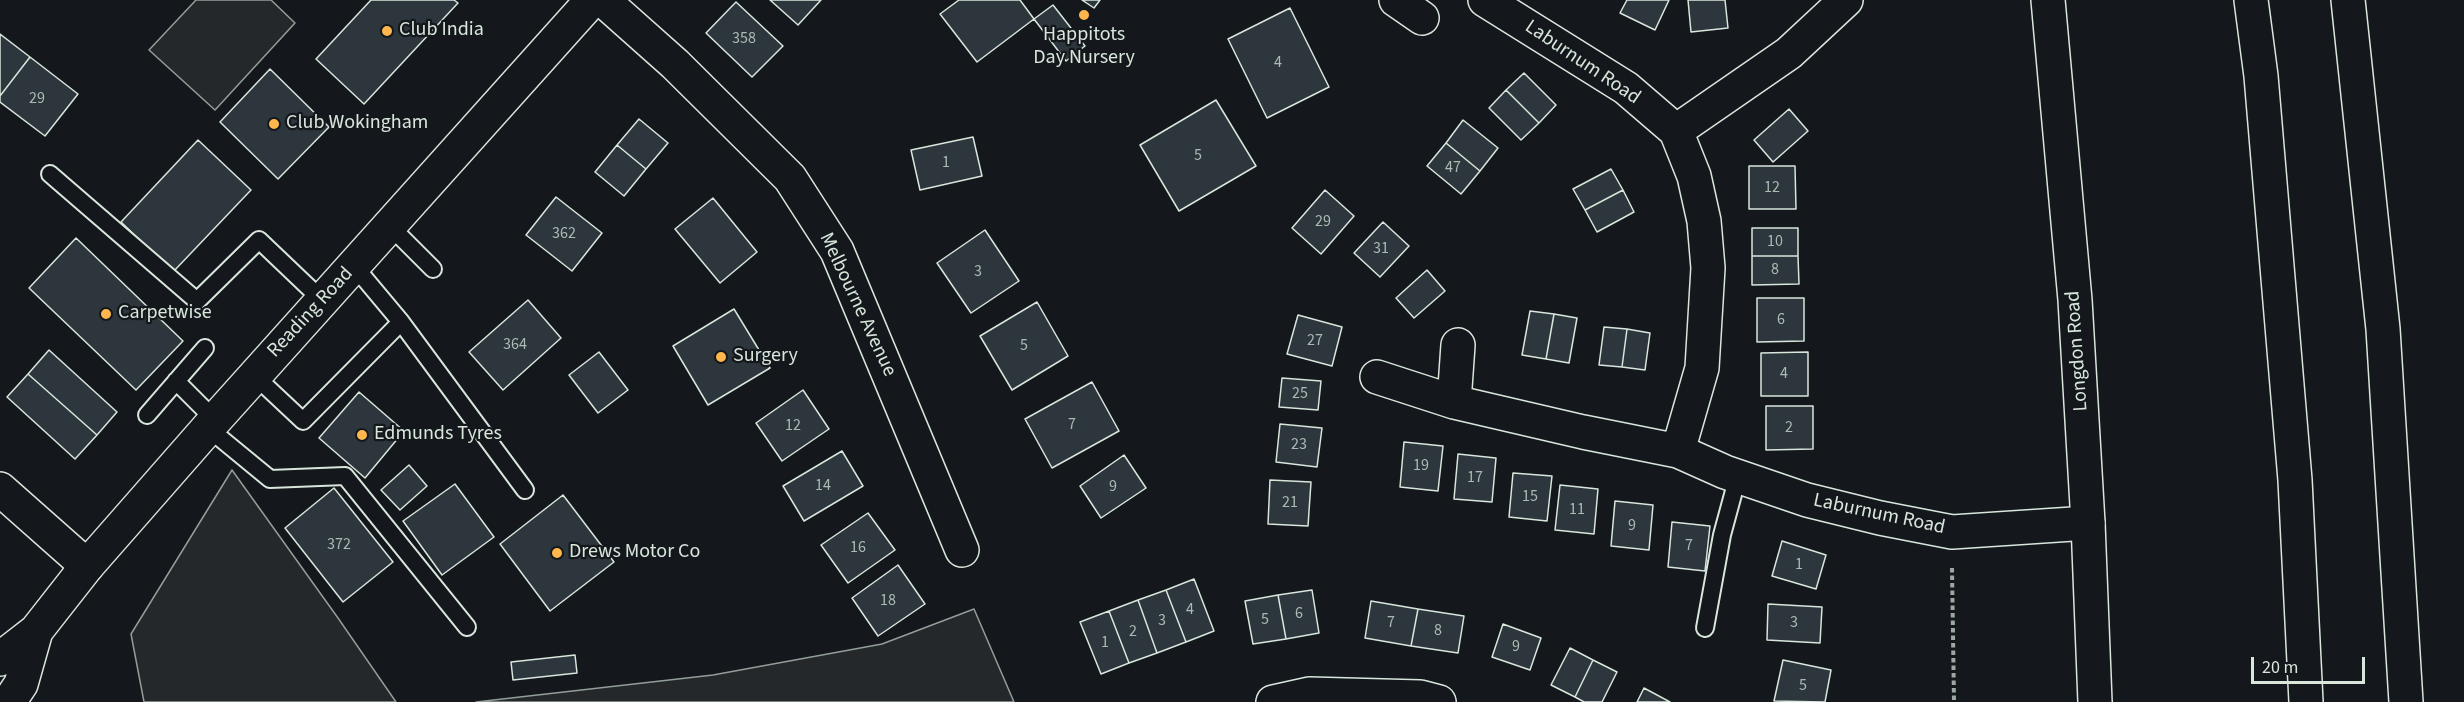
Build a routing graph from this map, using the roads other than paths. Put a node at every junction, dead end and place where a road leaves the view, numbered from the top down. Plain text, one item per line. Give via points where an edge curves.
1 (592, 0) edge
2 (1485, 0) edge
3 (1846, 0) edge
4 (2048, 0) edge
5 (2251, 0) edge
6 (2348, 0) edge
7 (614, 10) edge
8 (1676, 131) junction
9 (50, 174) dead end
10 (390, 226) junction
11 (355, 267) junction
12 (433, 269) dead end
13 (323, 301) junction
14 (401, 322) junction
15 (1458, 345) dead end
16 (205, 348) dead end
17 (255, 376) junction
18 (1377, 377) dead end
19 (176, 381) junction
20 (1454, 402) junction
21 (147, 415) dead end
22 (212, 424) junction
23 (1678, 451) junction
24 (1738, 476) junction
25 (0, 489) edge
26 (525, 490) dead end
27 (2088, 523) junction
28 (962, 550) dead end
29 (87, 566) junction
30 (467, 627) dead end
31 (1705, 628) dead end
32 (36, 631) junction
33 (0, 659) edge
34 (9, 702) edge
35 (1273, 702) edge
36 (1439, 702) edge
37 (2095, 702) edge
38 (2306, 702) edge
39 (2406, 702) edge

1 - 10 main road, Reading Road
2 - 8 main road, Laburnum Road via 1626,88
3 - 8 main road via 1789,53
4 - 27 main road, Longdon Road via 2074,288
5 - 38 main road via 2261,76 2295,480
6 - 39 main road via 2383,329
7 - 28 main road, Melbourne Avenue via 675,64 790,178 837,251
8 - 23 main road, Laburnum Road via 1694,176 1708,268 1702,368
9 - 13 lane via 197,301 259,240
10 - 11 main road, Reading Road
10 - 12 lane
11 - 13 main road, Reading Road
11 - 14 lane
13 - 17 main road, Reading Road
14 - 17 lane via 303,421
14 - 26 lane
15 - 20 main road
16 - 19 lane
17 - 22 main road, Reading Road
18 - 20 main road, Laburnum Road
19 - 21 lane
19 - 22 lane
20 - 23 main road, Laburnum Road
22 - 29 main road, Reading Road
22 - 30 lane via 237,453 270,479 345,476
23 - 24 main road, Laburnum Road
24 - 27 main road, Laburnum Road via 1807,500 1952,532
24 - 31 lane via 1722,535
25 - 29 main road
27 - 37 main road, Longdon Road
29 - 32 main road, Reading Road
32 - 33 main road, Reading Road
32 - 34 main road, Reading Road via 21,684
35 - 36 main road via 1309,694 1420,697

